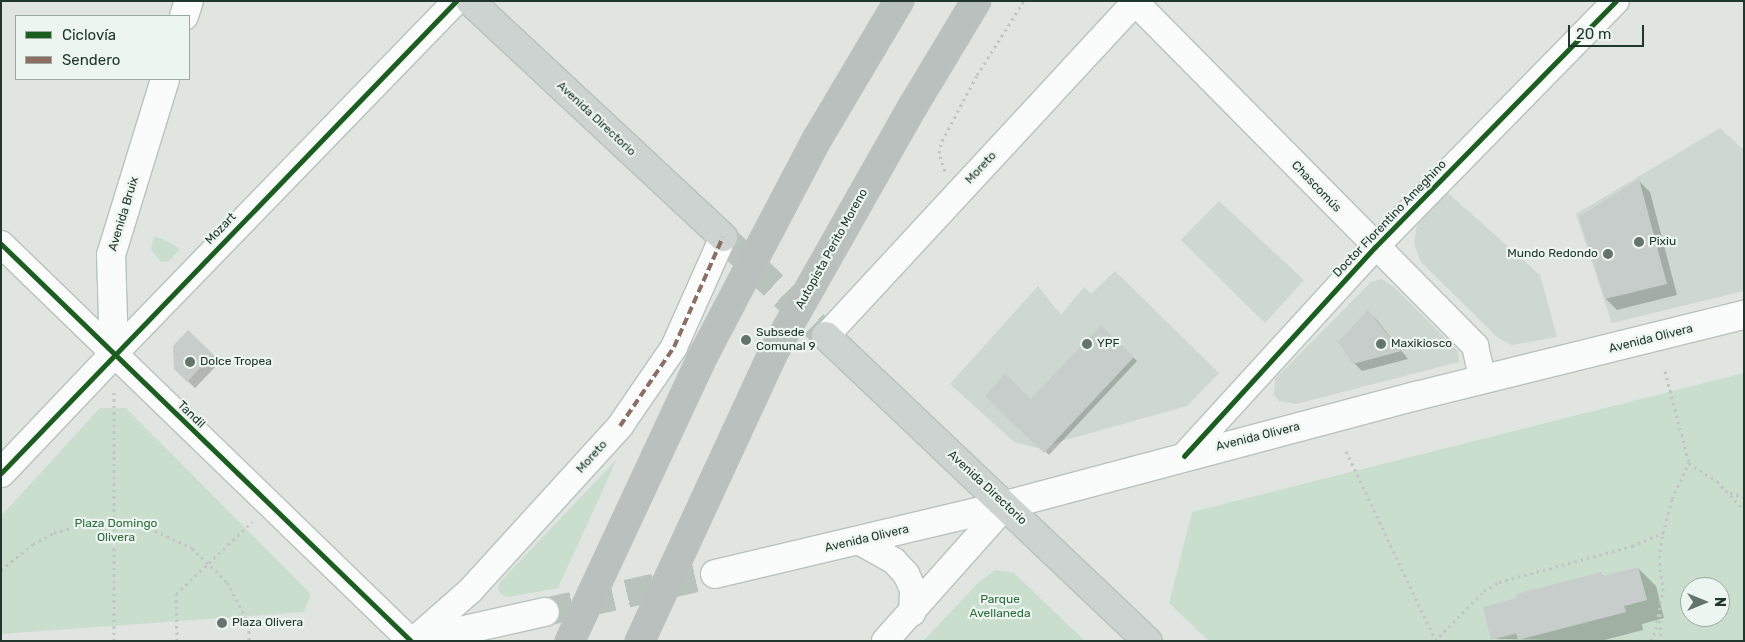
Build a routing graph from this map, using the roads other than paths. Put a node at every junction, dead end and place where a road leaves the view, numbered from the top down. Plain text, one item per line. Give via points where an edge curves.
1 (189, 1) edge
2 (456, 1) edge
3 (470, 1) edge
4 (899, 1) edge
5 (976, 1) edge
6 (1616, 1) edge
7 (1136, 2) edge
8 (184, 15) edge
9 (165, 80) edge
10 (723, 237) joint
11 (1, 244) edge
12 (1375, 247) junction
13 (1744, 315) edge
14 (826, 336) joint
15 (114, 354) junction
16 (1482, 380) junction
17 (1184, 456) junction
18 (1, 473) edge
19 (1006, 505) junction
20 (860, 542) junction
21 (715, 574) tunnel mouth
22 (545, 612) tunnel mouth
23 (912, 612) junction
24 (413, 641) edge
25 (570, 641) edge
26 (640, 641) edge
27 (885, 641) edge
28 (1147, 641) edge

1 - 8 main road
2 - 15 street, Mozart
3 - 10 main road, Avenida Directorio
4 - 25 highway, bridge via 818,139 704,354
5 - 26 highway, Autopista Perito Moreno, bridge via 772,355
6 - 12 street, Doctor Florentino Ameghino
7 - 12 street, Chascomús
7 - 14 street, Moreto
9 - 15 main road, Avenida Bruix via 111,254
10 - 24 street, Moreto via 674,347 620,426 470,591
11 - 15 street, Tandil
12 - 16 street, Chascomús via 1474,346
12 - 17 street, Doctor Florentino Ameghino
13 - 16 main road, Avenida Olivera
14 - 19 main road, Avenida Directorio
15 - 18 main road, Mozart
15 - 24 street, Tandil
16 - 17 main road, Avenida Olivera
17 - 19 main road, Avenida Olivera
19 - 20 main road, Avenida Olivera
19 - 23 street
19 - 28 main road, Avenida Directorio
20 - 21 main road, Avenida Olivera
20 - 23 street via 894,561 906,574 913,589
22 - 24 main road
23 - 27 street

